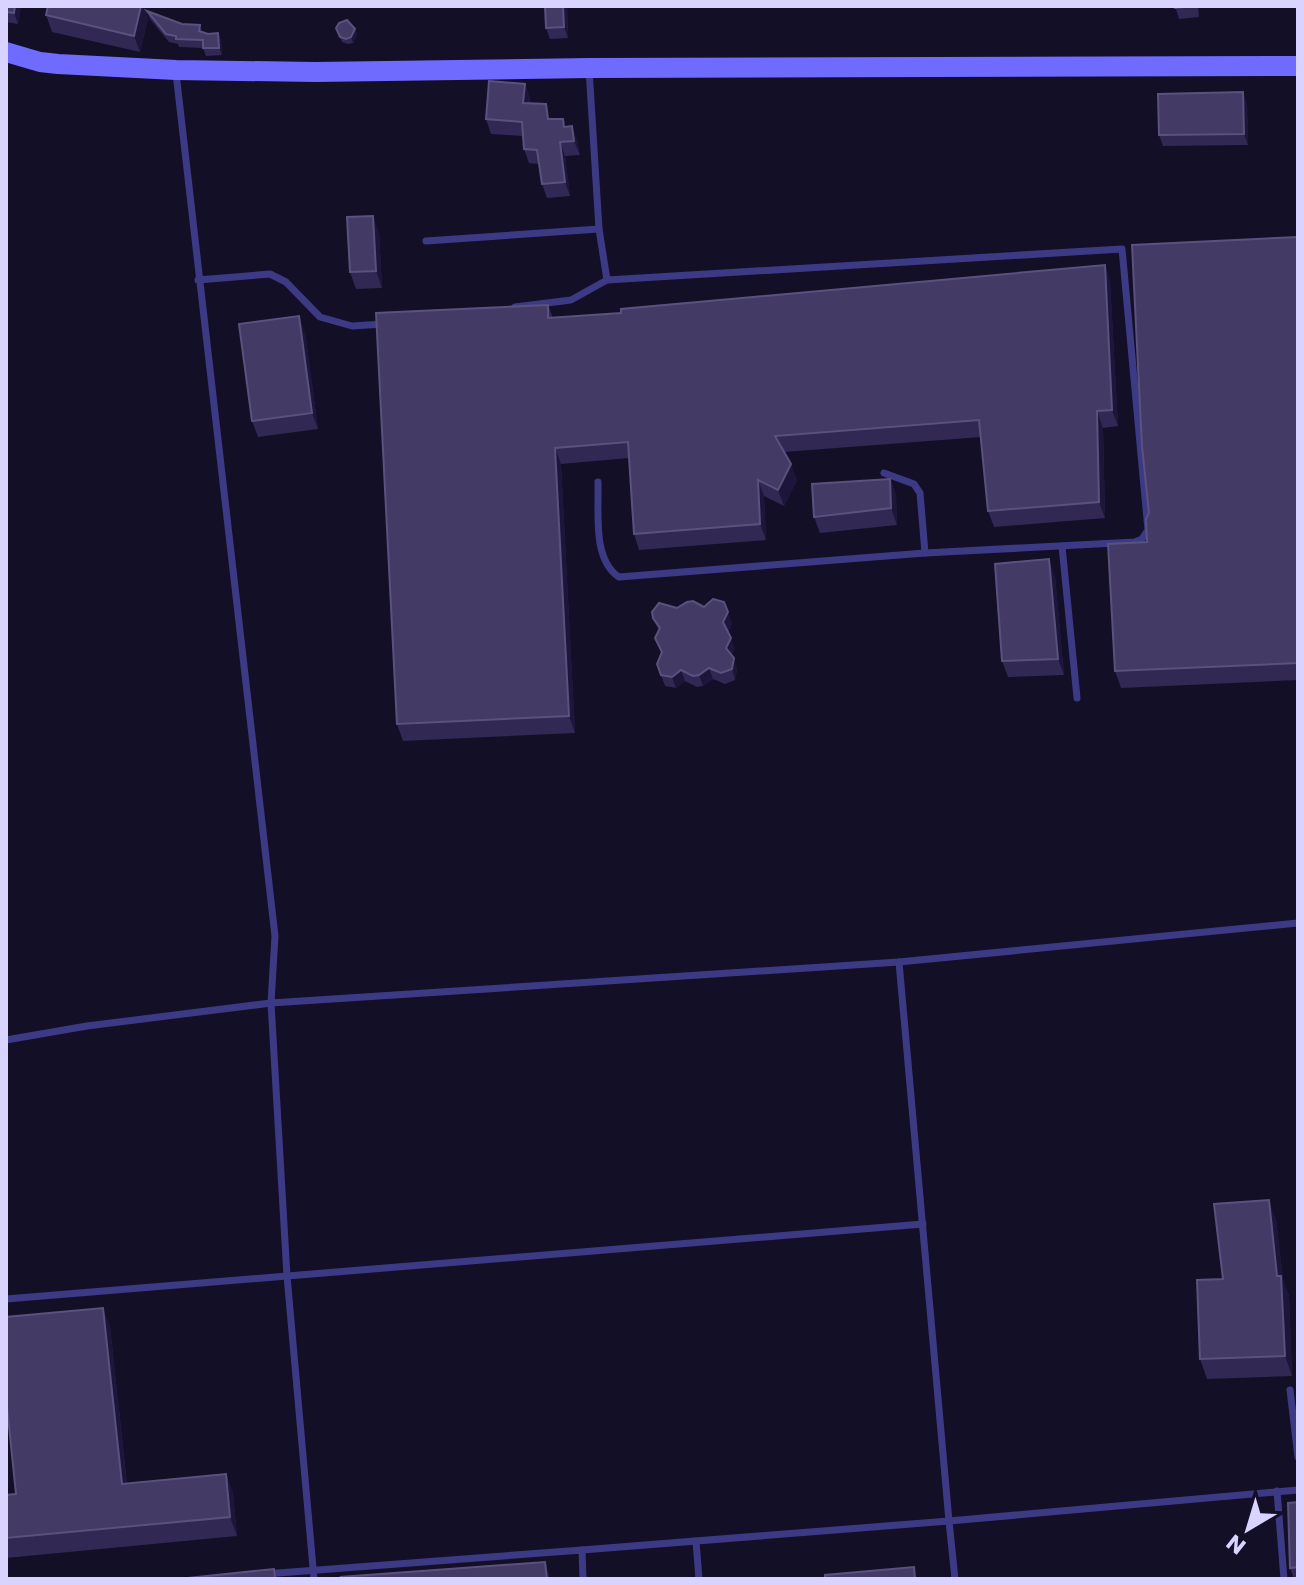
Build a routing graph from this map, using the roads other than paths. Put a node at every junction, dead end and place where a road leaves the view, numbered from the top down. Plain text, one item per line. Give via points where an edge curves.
1 (6, 52) edge
2 (1298, 66) edge
3 (589, 68) junction
4 (176, 70) junction
5 (599, 229) junction
6 (426, 241) dead end
7 (1137, 248) edge
8 (1122, 249) junction
9 (198, 280) junction
10 (607, 280) junction
11 (511, 307) edge
12 (392, 323) edge
13 (884, 473) dead end
14 (598, 482) dead end
15 (1062, 546) junction
16 (925, 553) junction
17 (1077, 698) dead end
18 (1298, 923) edge
19 (899, 962) junction
20 (271, 1003) junction
21 (6, 1040) edge
22 (923, 1224) junction
23 (287, 1276) junction
24 (6, 1299) edge
25 (1290, 1390) dead end
26 (1298, 1457) edge
27 (1298, 1490) edge
28 (1277, 1491) junction
29 (949, 1521) junction
30 (696, 1541) junction
31 (582, 1550) junction
32 (314, 1574) edge
33 (251, 1575) edge
34 (583, 1579) edge
35 (699, 1579) edge
36 (955, 1579) edge
37 (1284, 1579) edge

1 - 4 street via 58,64
2 - 3 street
3 - 4 street
3 - 5 lane
4 - 9 lane
5 - 6 lane
5 - 10 lane
7 - 8 lane
8 - 10 lane
8 - 15 lane via 1148,530 1135,542
9 - 12 lane via 270,274 286,282 320,317 352,326
9 - 20 lane via 275,936
10 - 11 lane via 571,300
13 - 16 lane via 914,484 920,493
14 - 16 lane via 602,556 619,577
15 - 16 lane
15 - 17 lane
18 - 19 lane
19 - 20 lane
19 - 22 lane
20 - 21 lane
20 - 23 lane
22 - 23 lane
22 - 29 lane
23 - 24 lane
23 - 32 lane
25 - 26 lane
27 - 28 lane
28 - 29 lane
28 - 37 lane
29 - 30 lane
29 - 36 lane
30 - 31 lane
30 - 35 lane
31 - 32 lane
31 - 34 lane
32 - 33 lane

